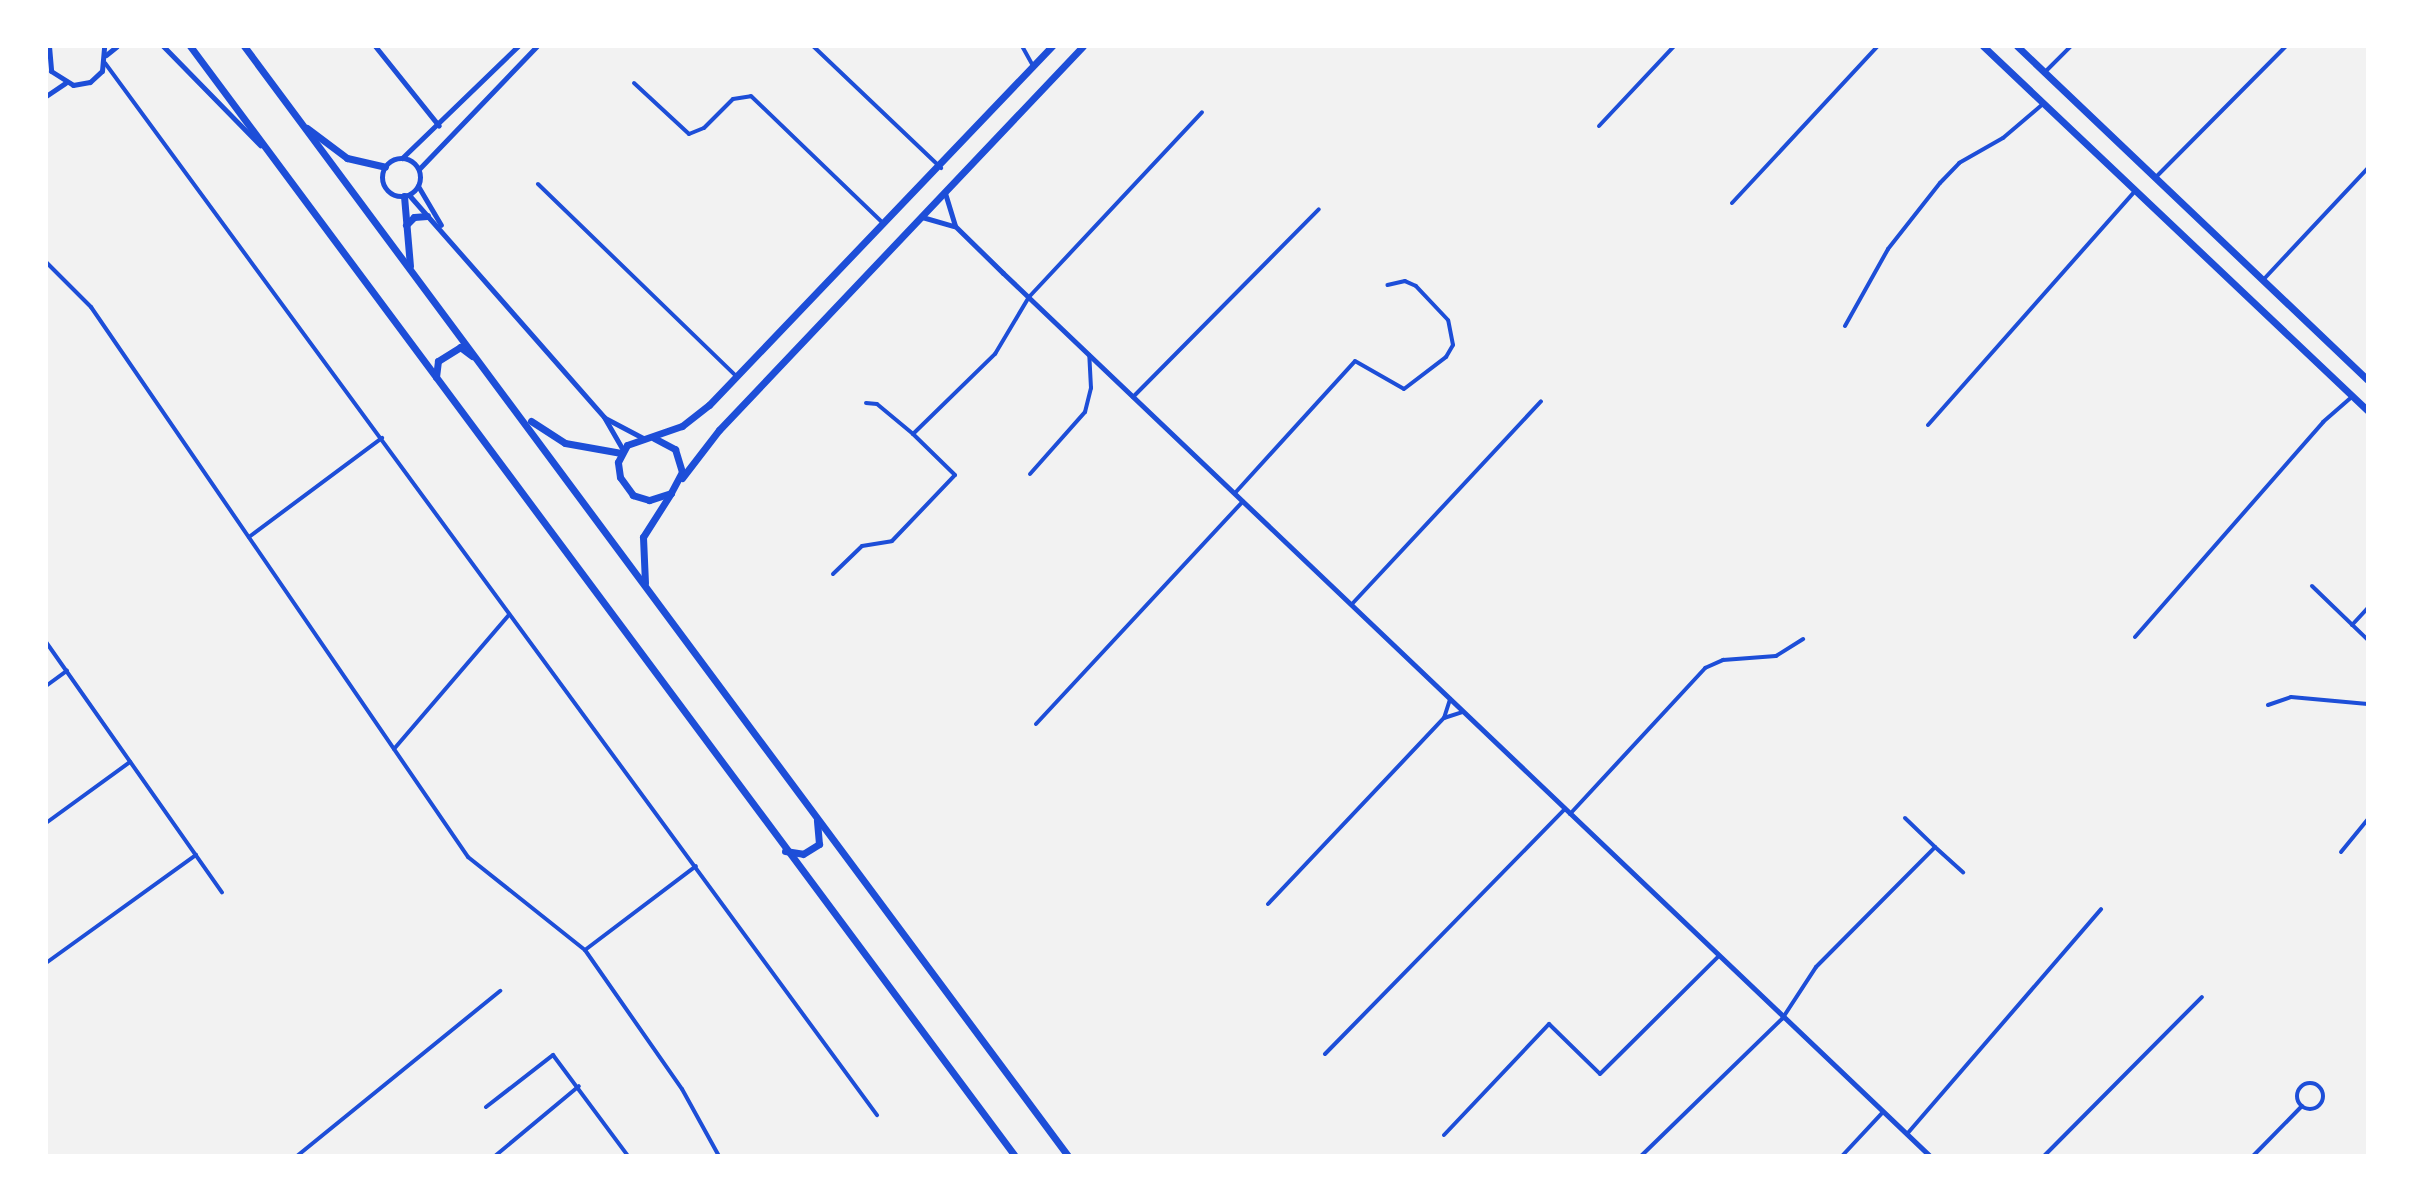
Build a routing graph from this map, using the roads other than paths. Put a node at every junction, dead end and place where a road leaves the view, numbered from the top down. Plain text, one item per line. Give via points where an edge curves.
1 (49, 46) edge
2 (104, 46) edge
3 (117, 46) edge
4 (163, 46) edge
5 (190, 46) edge
6 (244, 46) edge
7 (375, 46) edge
8 (518, 46) edge
9 (537, 46) edge
10 (813, 46) edge
11 (1022, 46) edge
12 (1052, 46) edge
13 (1083, 46) edge
14 (1674, 46) edge
15 (1878, 46) edge
16 (1983, 46) edge
17 (2017, 46) edge
18 (2071, 46) edge
19 (2286, 46) edge
20 (106, 55) junction
21 (47, 63) edge
22 (105, 63) junction
23 (1033, 66) junction
24 (2045, 72) junction
25 (65, 83) junction
26 (634, 83) dead end
27 (46, 96) edge
28 (2043, 104) junction
29 (1202, 112) dead end
30 (300, 123) junction
31 (439, 126) junction
32 (1599, 126) dead end
33 (402, 158) junction
34 (274, 159) junction
35 (385, 167) junction
36 (941, 168) junction
37 (2368, 168) edge
38 (419, 169) junction
39 (2154, 178) junction
40 (538, 184) dead end
41 (418, 186) junction
42 (945, 190) junction
43 (2135, 191) junction
44 (406, 195) junction
45 (1732, 203) dead end
46 (1319, 209) dead end
47 (427, 216) junction
48 (922, 217) junction
49 (885, 225) junction
50 (442, 226) junction
51 (955, 226) junction
52 (405, 227) junction
53 (46, 262) edge
54 (411, 269) junction
55 (2262, 281) junction
56 (1387, 285) dead end
57 (1029, 297) junction
58 (1845, 326) dead end
59 (1089, 355) junction
60 (480, 362) junction
61 (436, 377) junction
62 (738, 378) junction
63 (2368, 378) edge
64 (1133, 397) junction
65 (2352, 397) junction
66 (1541, 401) dead end
67 (866, 403) dead end
68 (2368, 411) edge
69 (522, 414) junction
70 (604, 417) junction
71 (1928, 425) dead end
72 (913, 434) junction
73 (382, 438) junction
74 (650, 438) junction
75 (622, 452) junction
76 (1030, 474) dead end
77 (680, 480) junction
78 (671, 493) junction
79 (1235, 493) junction
80 (1243, 501) junction
81 (249, 537) junction
82 (833, 574) dead end
83 (2312, 586) dead end
84 (646, 589) junction
85 (1350, 606) junction
86 (2368, 608) edge
87 (509, 615) junction
88 (2352, 625) junction
89 (2135, 637) dead end
90 (1803, 639) dead end
91 (2368, 640) edge
92 (46, 642) edge
93 (67, 671) junction
94 (46, 686) edge
95 (1450, 699) junction
96 (2368, 704) edge
97 (2268, 705) dead end
98 (1463, 712) junction
99 (1444, 718) junction
100 (1036, 724) dead end
101 (394, 749) junction
102 (130, 762) junction
103 (1568, 811) junction
104 (1905, 818) dead end
105 (2368, 819) edge
106 (817, 820) junction
107 (46, 823) edge
108 (1935, 847) junction
109 (785, 851) junction
110 (2341, 852) dead end
111 (196, 855) junction
112 (696, 866) junction
113 (1963, 872) dead end
114 (222, 892) dead end
115 (1268, 904) dead end
116 (2101, 909) dead end
117 (585, 950) junction
118 (1719, 956) junction
119 (46, 963) edge
120 (500, 991) dead end
121 (2202, 997) dead end
122 (1782, 1019) junction
123 (1325, 1054) dead end
124 (579, 1086) junction
125 (2302, 1106) junction
126 (486, 1107) dead end
127 (1883, 1112) junction
128 (877, 1115) dead end
129 (1907, 1134) junction
130 (1444, 1135) dead end
131 (297, 1156) edge
132 (495, 1156) edge
133 (628, 1156) edge
134 (719, 1156) edge
135 (1015, 1156) edge
136 (1068, 1156) edge
137 (1641, 1156) edge
138 (1842, 1156) edge
139 (1930, 1156) edge
140 (2044, 1156) edge
141 (2253, 1156) edge

1 - 21 street
2 - 20 street
3 - 20 street
4 - 34 street
5 - 34 main road
6 - 30 main road
7 - 31 street
8 - 31 street
9 - 38 street
10 - 36 street
11 - 23 street
12 - 23 main road
13 - 42 main road
14 - 32 street
15 - 45 street
16 - 28 main road
17 - 24 main road
18 - 24 street
19 - 39 street
20 - 22 street
21 - 25 street
22 - 25 street via 90,82
22 - 73 street
23 - 36 main road
24 - 39 main road
25 - 27 street
26 - 49 street via 689,134 704,128 733,99 751,96
28 - 43 main road
28 - 58 street via 2003,138 1959,163 1940,183 1888,249
29 - 57 street
30 - 35 main road via 347,158
30 - 54 main road
31 - 33 street
33 - 35 street
33 - 38 street
34 - 61 main road
35 - 44 street via 385,187
36 - 49 main road
37 - 55 street
38 - 41 street
39 - 55 main road
40 - 62 street
41 - 44 street
41 - 50 street
42 - 48 main road
42 - 51 street via 944,204
43 - 65 main road
43 - 71 street
44 - 47 street
44 - 52 main road
46 - 64 street
47 - 50 street
47 - 52 main road via 414,217
48 - 51 street
48 - 77 main road via 719,430
49 - 62 main road
50 - 70 street
51 - 57 street
52 - 54 main road
53 - 81 street via 91,307
54 - 60 main road
55 - 63 main road
56 - 79 street via 1405,281 1416,286 1448,320 1453,345 1446,357 1404,389 1355,361
57 - 59 street
57 - 72 street via 995,354
59 - 64 street
59 - 76 street via 1091,388 1085,412
60 - 61 main road via 460,347 438,361
60 - 69 main road
61 - 109 main road
62 - 74 main road via 682,426
64 - 79 street
65 - 68 main road
65 - 89 street via 2323,422
66 - 85 street
67 - 72 street via 877,404
69 - 75 main road via 565,443
69 - 84 main road
70 - 74 street
70 - 75 street
72 - 82 street via 955,475 892,541 862,546
73 - 81 street
73 - 87 street
74 - 75 main road
74 - 77 main road via 675,449 682,464
75 - 78 main road via 620,477 633,495 649,500
77 - 78 main road
78 - 84 main road via 643,537
79 - 80 street
80 - 85 street
80 - 100 street
81 - 101 street
83 - 88 street
84 - 106 main road
85 - 95 street
86 - 88 street
87 - 101 street
87 - 112 street
88 - 91 street
90 - 103 street via 1776,656 1723,660 1705,668
92 - 93 street
93 - 94 street
93 - 102 street
95 - 98 street
95 - 99 street
96 - 97 street via 2291,697
98 - 99 street
98 - 103 street
99 - 115 street
101 - 117 street via 468,857
102 - 107 street
102 - 111 street
103 - 118 street
103 - 123 street
104 - 108 street
105 - 110 street
106 - 109 main road via 819,844 803,854
106 - 136 main road
108 - 113 street
108 - 122 street via 1816,967
109 - 135 main road
111 - 114 street
111 - 119 street
112 - 117 street
112 - 128 street
116 - 129 street
117 - 134 street via 682,1089
118 - 122 street
118 - 130 street via 1600,1074 1549,1024
120 - 131 street
121 - 140 street
122 - 127 street
122 - 137 street
124 - 126 street via 553,1055
124 - 132 street
124 - 133 street
125 - 125 street via 2319,1106 2319,1087 2300,1088
125 - 141 street
127 - 129 street
127 - 138 street
129 - 139 street

